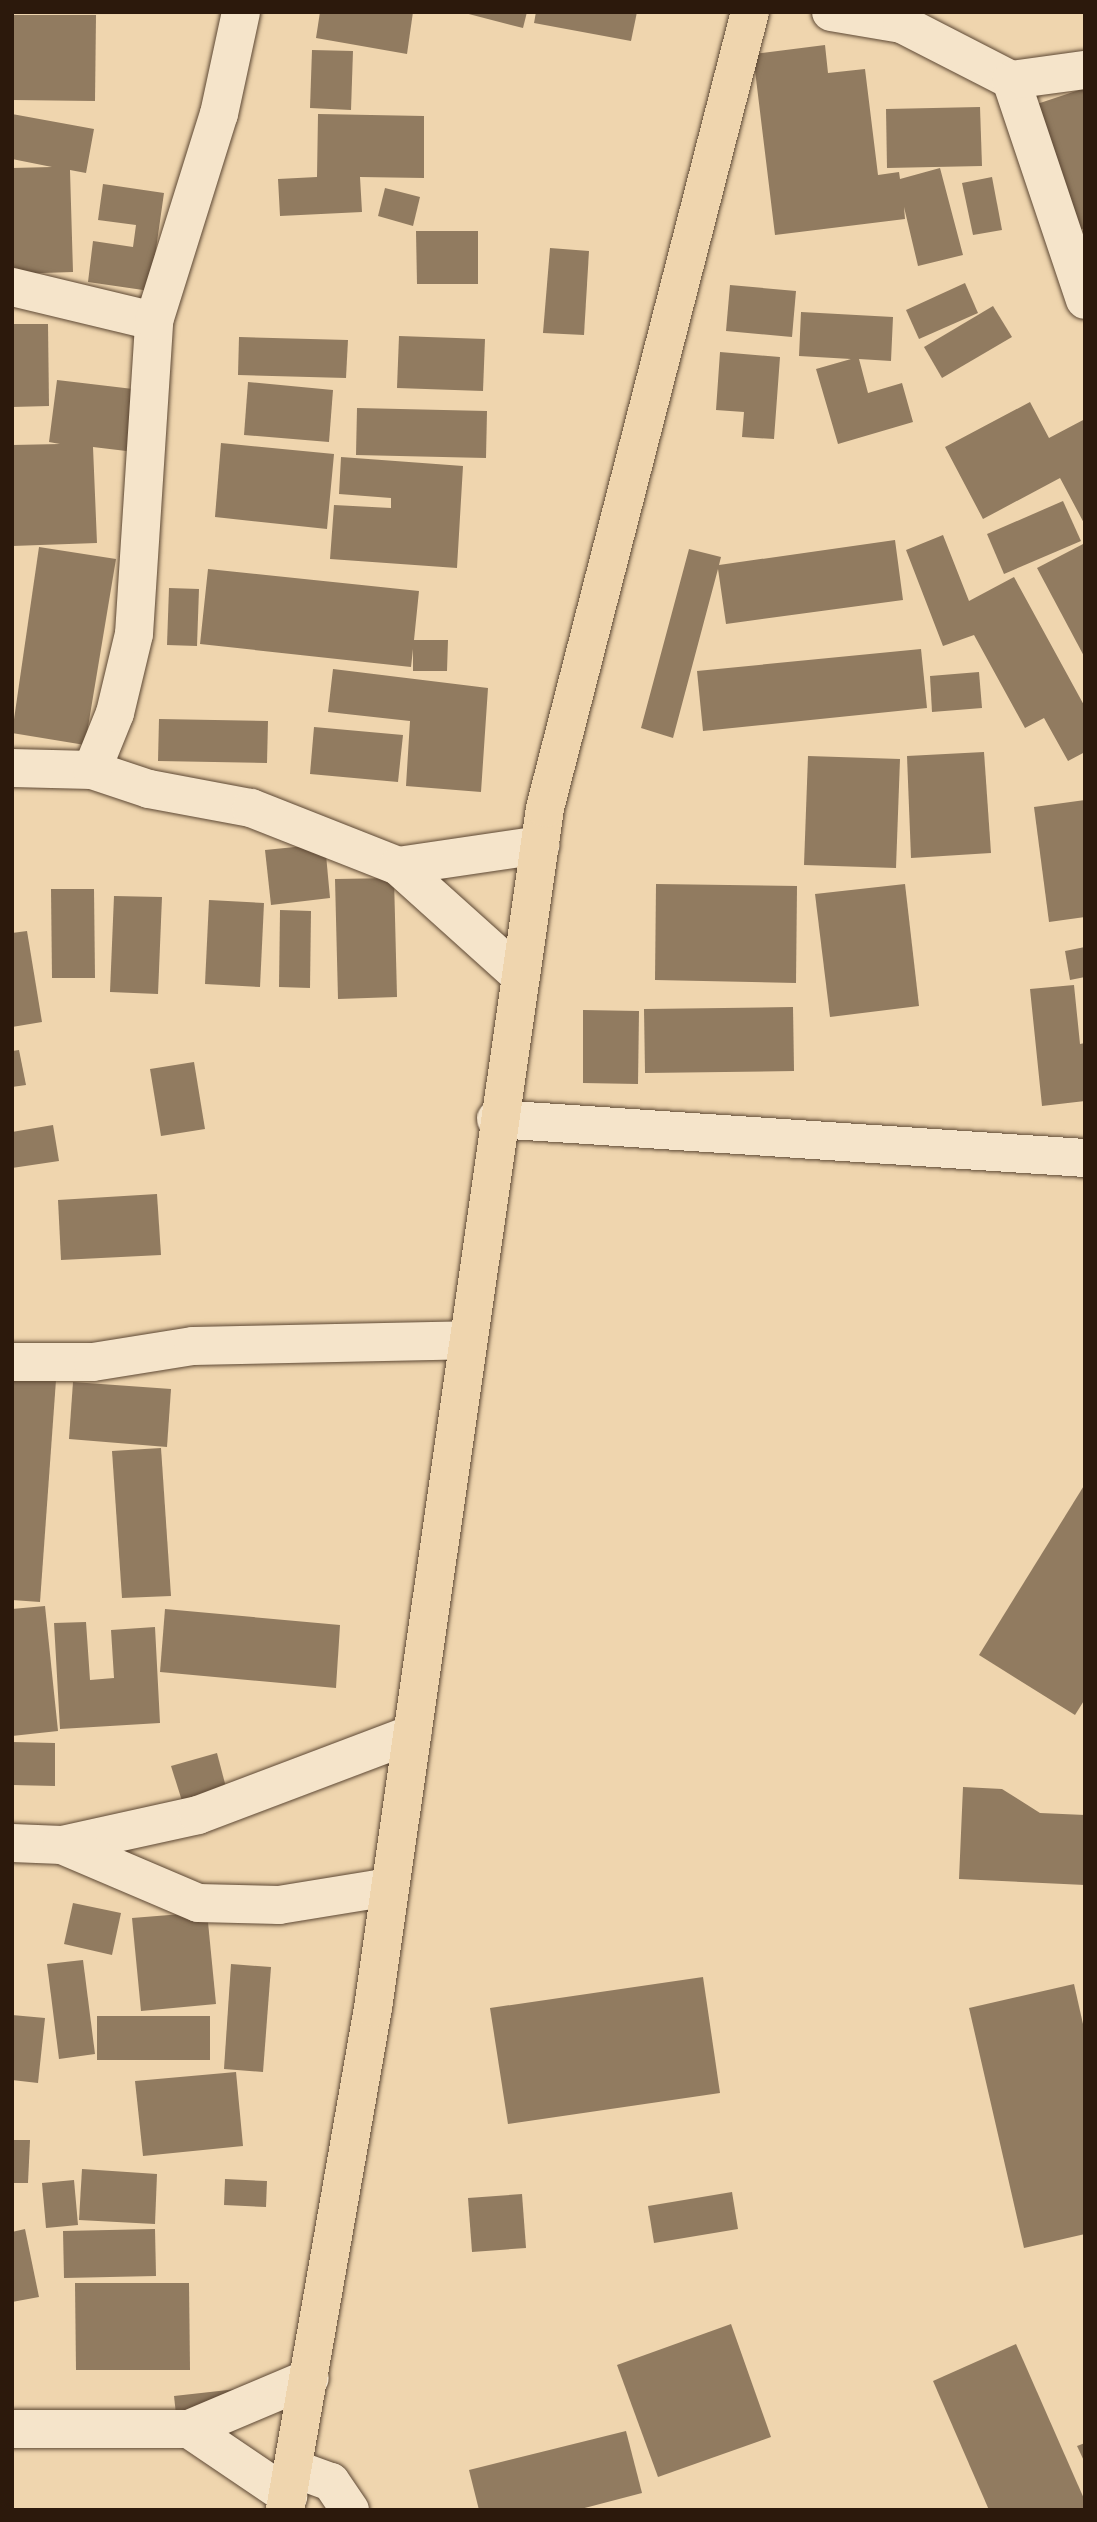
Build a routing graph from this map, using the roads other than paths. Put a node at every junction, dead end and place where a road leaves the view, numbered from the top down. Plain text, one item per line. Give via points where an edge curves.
1 (241, 12) edge
2 (750, 12) edge
3 (831, 12) edge
4 (1085, 71) edge
5 (1012, 80) junction
6 (12, 287) edge
7 (1085, 300) edge
8 (154, 321) junction
9 (12, 768) edge
10 (92, 770) junction
11 (540, 845) junction
12 (398, 866) junction
13 (520, 975) junction
14 (496, 1119) junction
15 (1085, 1158) edge
16 (468, 1340) junction
17 (12, 1362) edge
18 (412, 1734) junction
19 (12, 1843) edge
20 (62, 1845) junction
21 (390, 1887) junction
22 (310, 2378) junction
23 (12, 2429) edge
24 (189, 2429) junction
25 (289, 2492) edge
26 (350, 2510) edge

1 - 8 street via 219,114
2 - 11 main road
3 - 5 street via 902,24
4 - 5 street
5 - 7 street
6 - 8 street
8 - 10 street via 134,634 115,713
9 - 10 street
10 - 12 street via 149,789 251,808
11 - 12 street
11 - 13 main road
12 - 13 street
13 - 14 main road
14 - 15 street
14 - 16 main road
16 - 17 street via 193,1346 93,1362
16 - 18 main road
18 - 20 street via 198,1815
18 - 21 main road
19 - 20 street
20 - 21 street via 198,1903 279,1905
21 - 22 main road
22 - 24 street
22 - 25 main road
23 - 24 street
24 - 25 street
25 - 26 street via 331,2482

